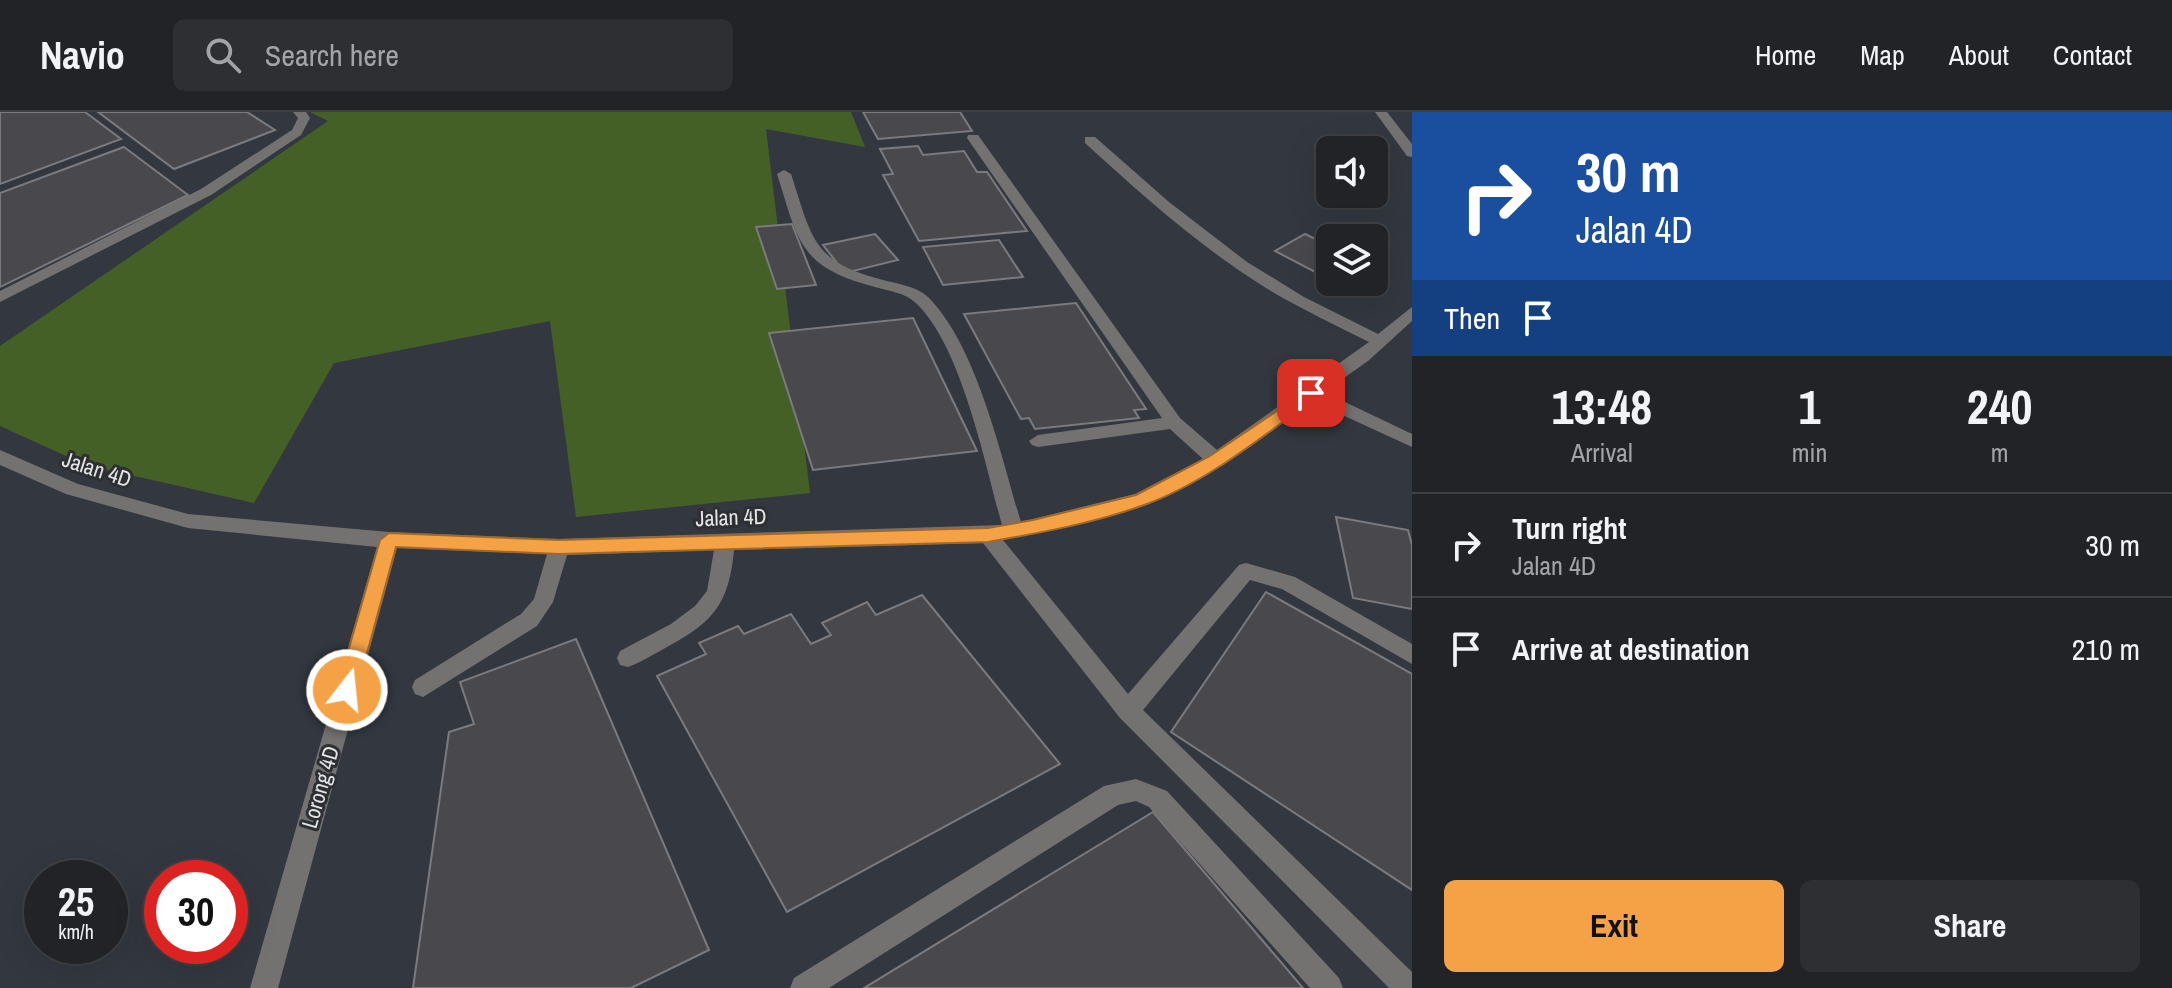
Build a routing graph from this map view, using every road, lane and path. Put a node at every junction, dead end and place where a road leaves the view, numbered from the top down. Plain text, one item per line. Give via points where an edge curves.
1 (299, 112) edge
2 (1381, 112) edge
3 (1391, 126) junction
4 (1412, 132) edge
5 (973, 138) dead end
6 (1090, 140) dead end
7 (1412, 153) edge
8 (784, 174) dead end
9 (0, 297) edge
10 (1412, 312) edge
11 (1380, 341) junction
12 (1311, 393) junction
13 (1174, 422) junction
14 (1038, 441) dead end
15 (1412, 441) edge
16 (0, 457) edge
17 (1216, 460) junction
18 (1013, 529) junction
19 (988, 535) junction
20 (389, 540) junction
21 (725, 542) junction
22 (559, 547) junction
23 (1412, 655) edge
24 (628, 658) dead end
25 (423, 687) dead end
26 (1128, 711) junction
27 (264, 988) edge
28 (804, 988) edge
29 (1329, 988) edge
30 (1409, 988) edge

1 - 9 street via 304,118 297,132 230,177
2 - 3 street
3 - 4 street
3 - 7 street
5 - 13 street
6 - 11 street via 1159,203 1238,262
8 - 18 street via 813,255 845,275 903,289 921,299 954,345
10 - 11 street, Jalan 4D
11 - 12 street, Jalan 4D
12 - 15 street
12 - 17 street, Jalan 4D
13 - 14 street
13 - 17 street
16 - 20 street, Jalan 4D via 73,489 188,521
17 - 18 street, Jalan 4D via 1140,500
18 - 19 street, Jalan 4D
19 - 21 street, Jalan 4D
19 - 26 street
20 - 22 street, Jalan 4D
20 - 27 street, Lorong 4D
21 - 22 street, Jalan 4D
21 - 24 street via 717,593 710,604 699,617
22 - 25 street via 543,602 529,620
23 - 26 street via 1288,583 1246,571
26 - 30 street
28 - 29 street via 1113,794 1136,790 1158,799

